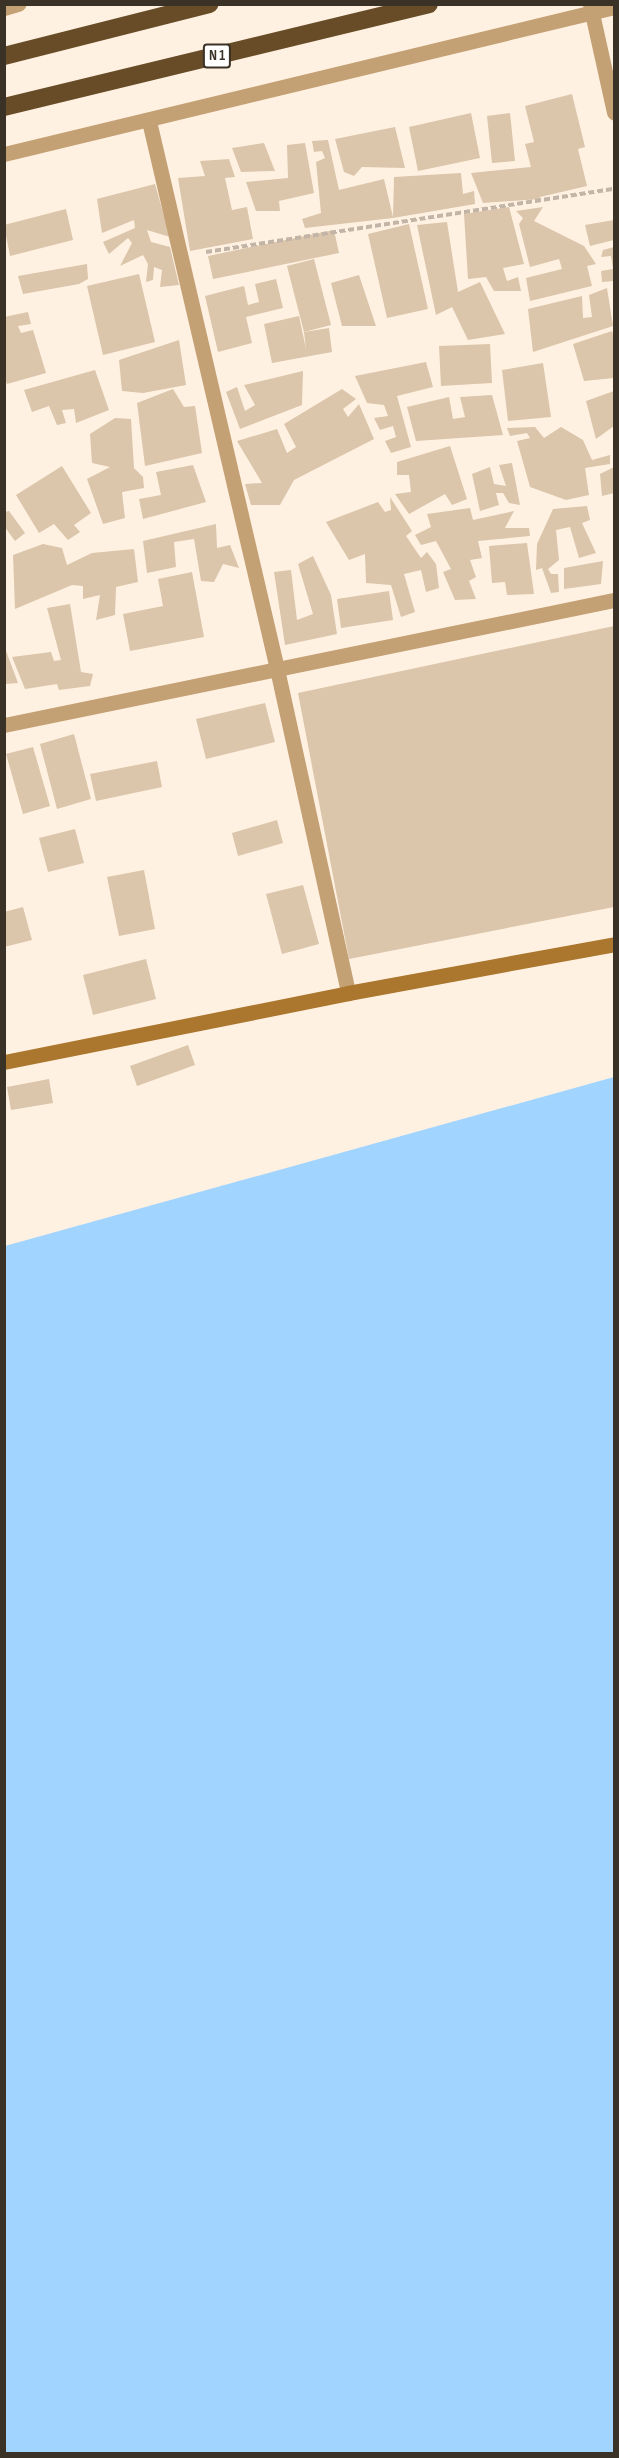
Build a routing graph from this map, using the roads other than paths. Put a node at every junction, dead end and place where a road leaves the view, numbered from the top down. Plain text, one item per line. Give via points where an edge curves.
1 (18, 4) edge
2 (210, 4) edge
3 (429, 4) edge
4 (615, 7) edge
5 (4, 8) edge
6 (591, 8) edge
7 (4, 56) edge
8 (4, 107) edge
9 (615, 112) edge
10 (149, 121) junction
11 (4, 154) edge
12 (615, 600) edge
13 (277, 669) junction
14 (4, 726) edge
15 (615, 944) edge
16 (348, 993) junction
17 (4, 1062) edge

1 - 5 street
2 - 7 highway
3 - 8 highway, N 1
4 - 6 street
6 - 9 street
6 - 10 street
10 - 11 street
10 - 13 street
12 - 13 street
13 - 14 street
13 - 16 street
15 - 16 street
16 - 17 street

